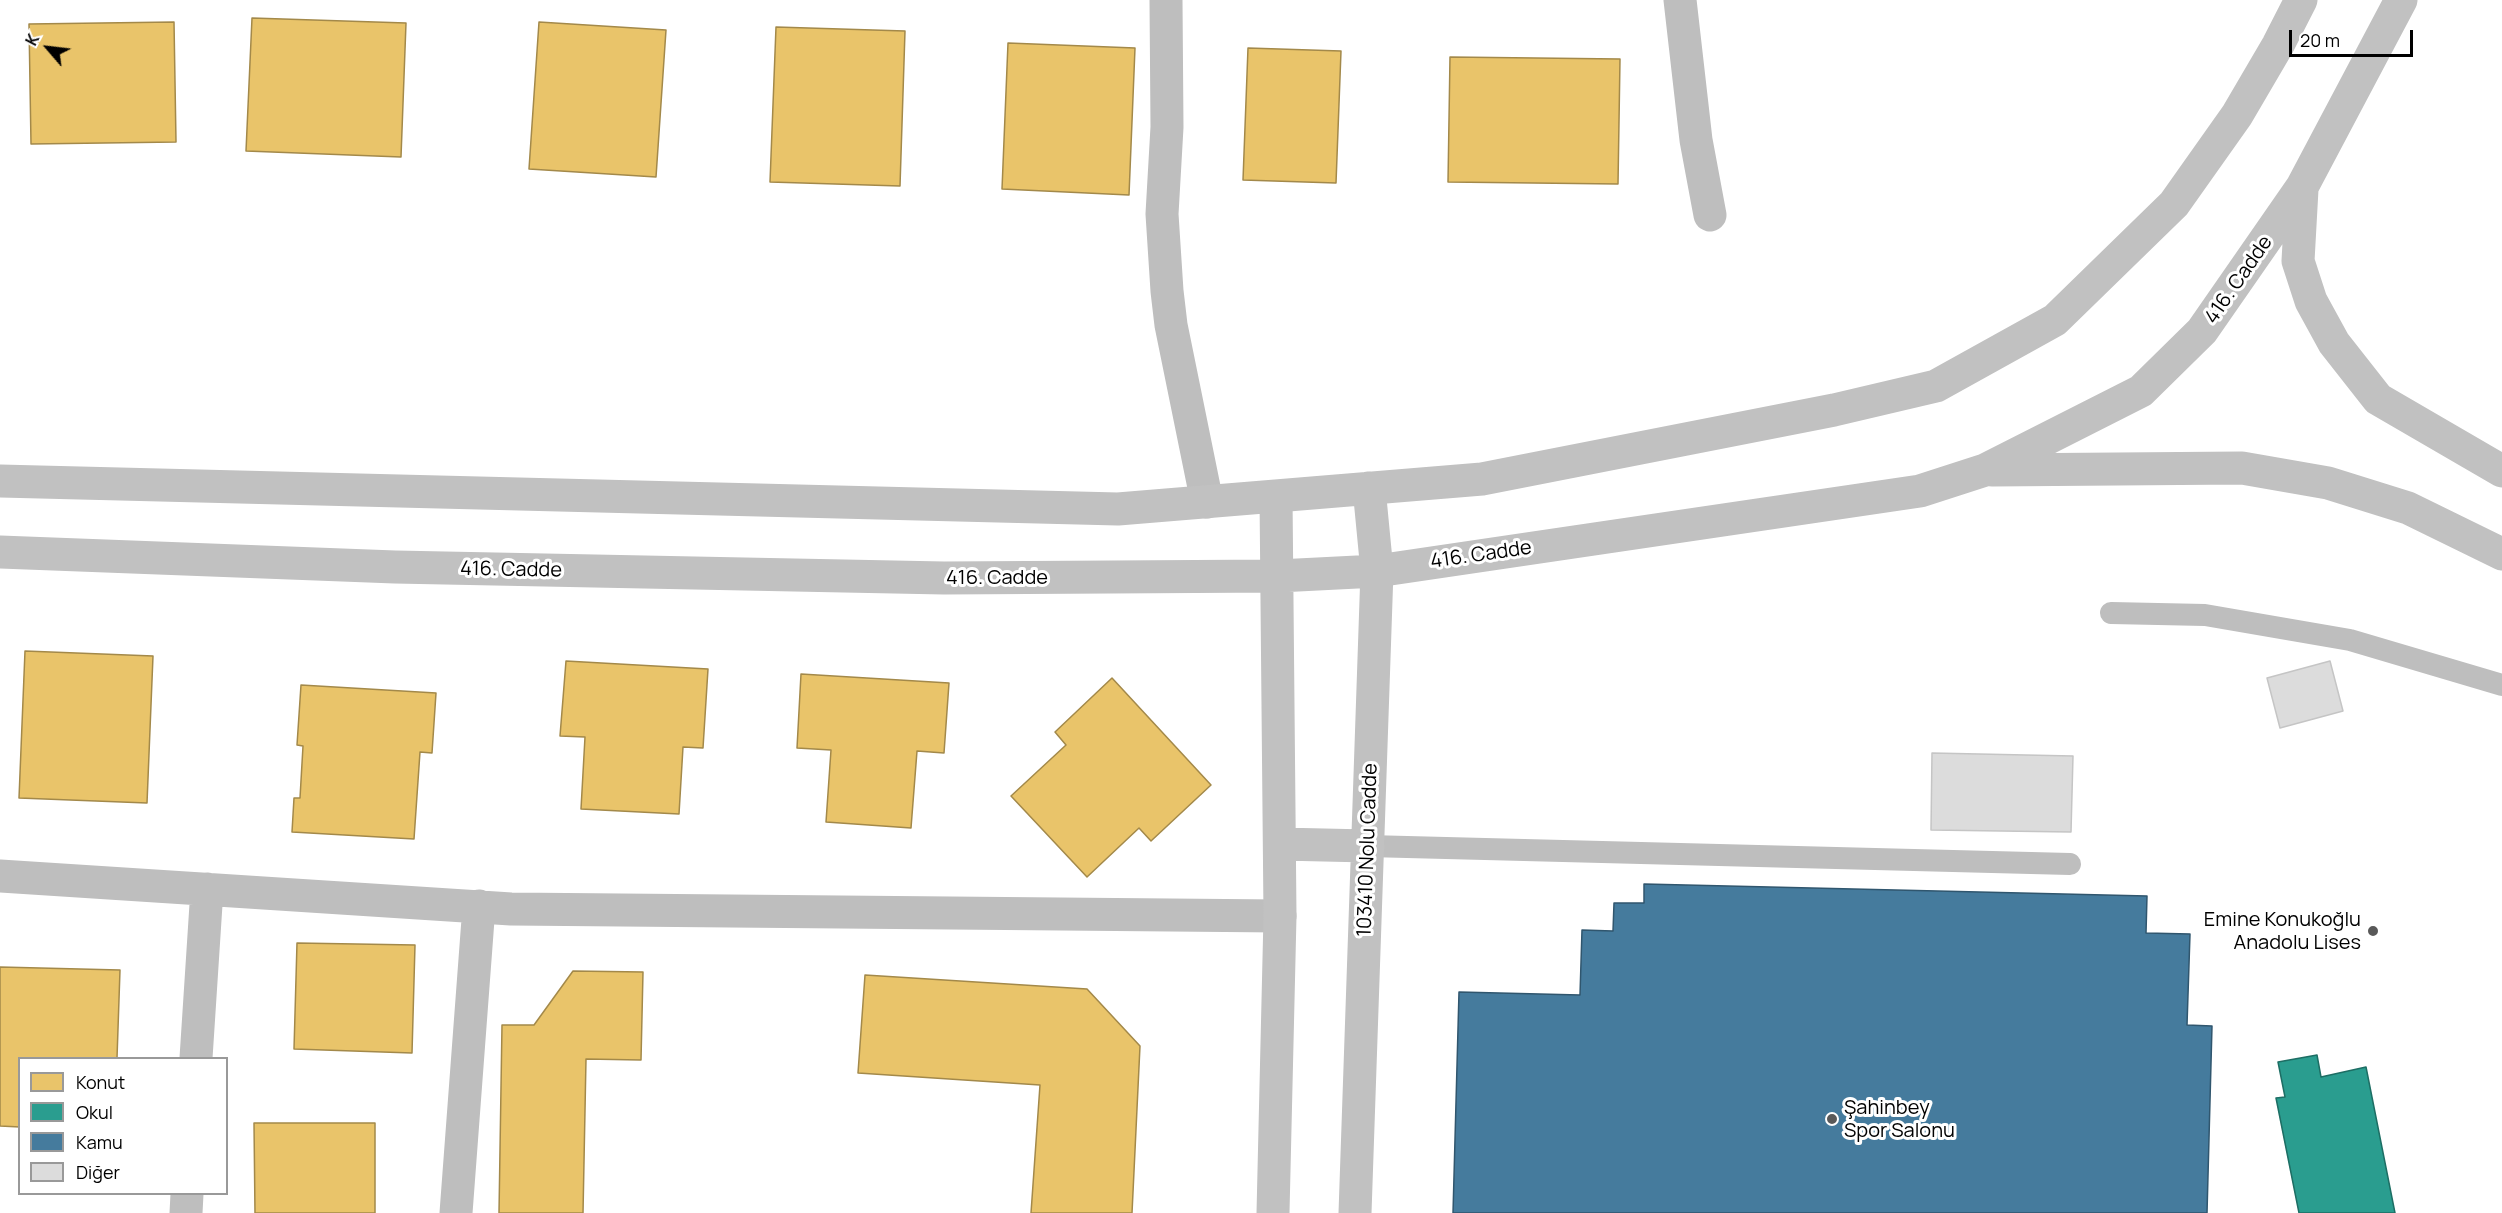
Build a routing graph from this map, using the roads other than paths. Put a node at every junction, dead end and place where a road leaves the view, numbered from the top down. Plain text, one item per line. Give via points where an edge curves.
1 (1166, 0) edge
2 (1680, 0) edge
3 (2301, 0) edge
4 (2401, 0) edge
5 (2302, 187) junction
6 (1710, 215) dead end
7 (1984, 470) junction
8 (2502, 471) edge
9 (0, 481) edge
10 (1369, 488) junction
11 (1276, 496) junction
12 (1207, 502) junction
13 (0, 552) edge
14 (2502, 554) edge
15 (1377, 571) junction
16 (1278, 576) junction
17 (2111, 613) dead end
18 (2502, 685) edge
19 (1280, 844) junction
20 (1368, 846) junction
21 (2070, 864) dead end
22 (0, 876) edge
23 (207, 889) junction
24 (480, 906) junction
25 (1280, 916) junction
26 (196, 1057) edge
27 (187, 1195) edge
28 (186, 1213) edge
29 (456, 1213) edge
30 (1273, 1213) edge
31 (1355, 1213) edge

1 - 12 street via 1167,127 1162,214 1167,291
2 - 6 street via 1696,140
3 - 10 main road via 2237,115 2174,204 2055,320 1936,386 1834,410 1482,479
4 - 5 main road, 416. Cadde
5 - 7 main road, 416. Cadde via 2202,331 2141,391
5 - 8 main road via 2298,261 2311,301 2334,343 2378,399
7 - 14 main road, 416. Cadde via 2242,468 2328,483 2408,508
7 - 15 main road, 416. Cadde via 1920,491
9 - 12 main road via 1118,509
10 - 11 main road
10 - 15 main road, 103410 Nolu Cadde
11 - 12 main road
11 - 16 main road
13 - 16 main road, 416. Cadde via 419,568 944,578
15 - 16 main road, 416. Cadde
15 - 20 main road, 103410 Nolu Cadde
16 - 19 main road
17 - 18 lane via 2205,615 2350,640
19 - 20 main road
19 - 25 main road
20 - 21 lane
20 - 31 main road, 103410 Nolu Cadde
22 - 23 street
23 - 24 street
23 - 26 street
24 - 25 street
24 - 29 street
25 - 30 main road
27 - 28 street

